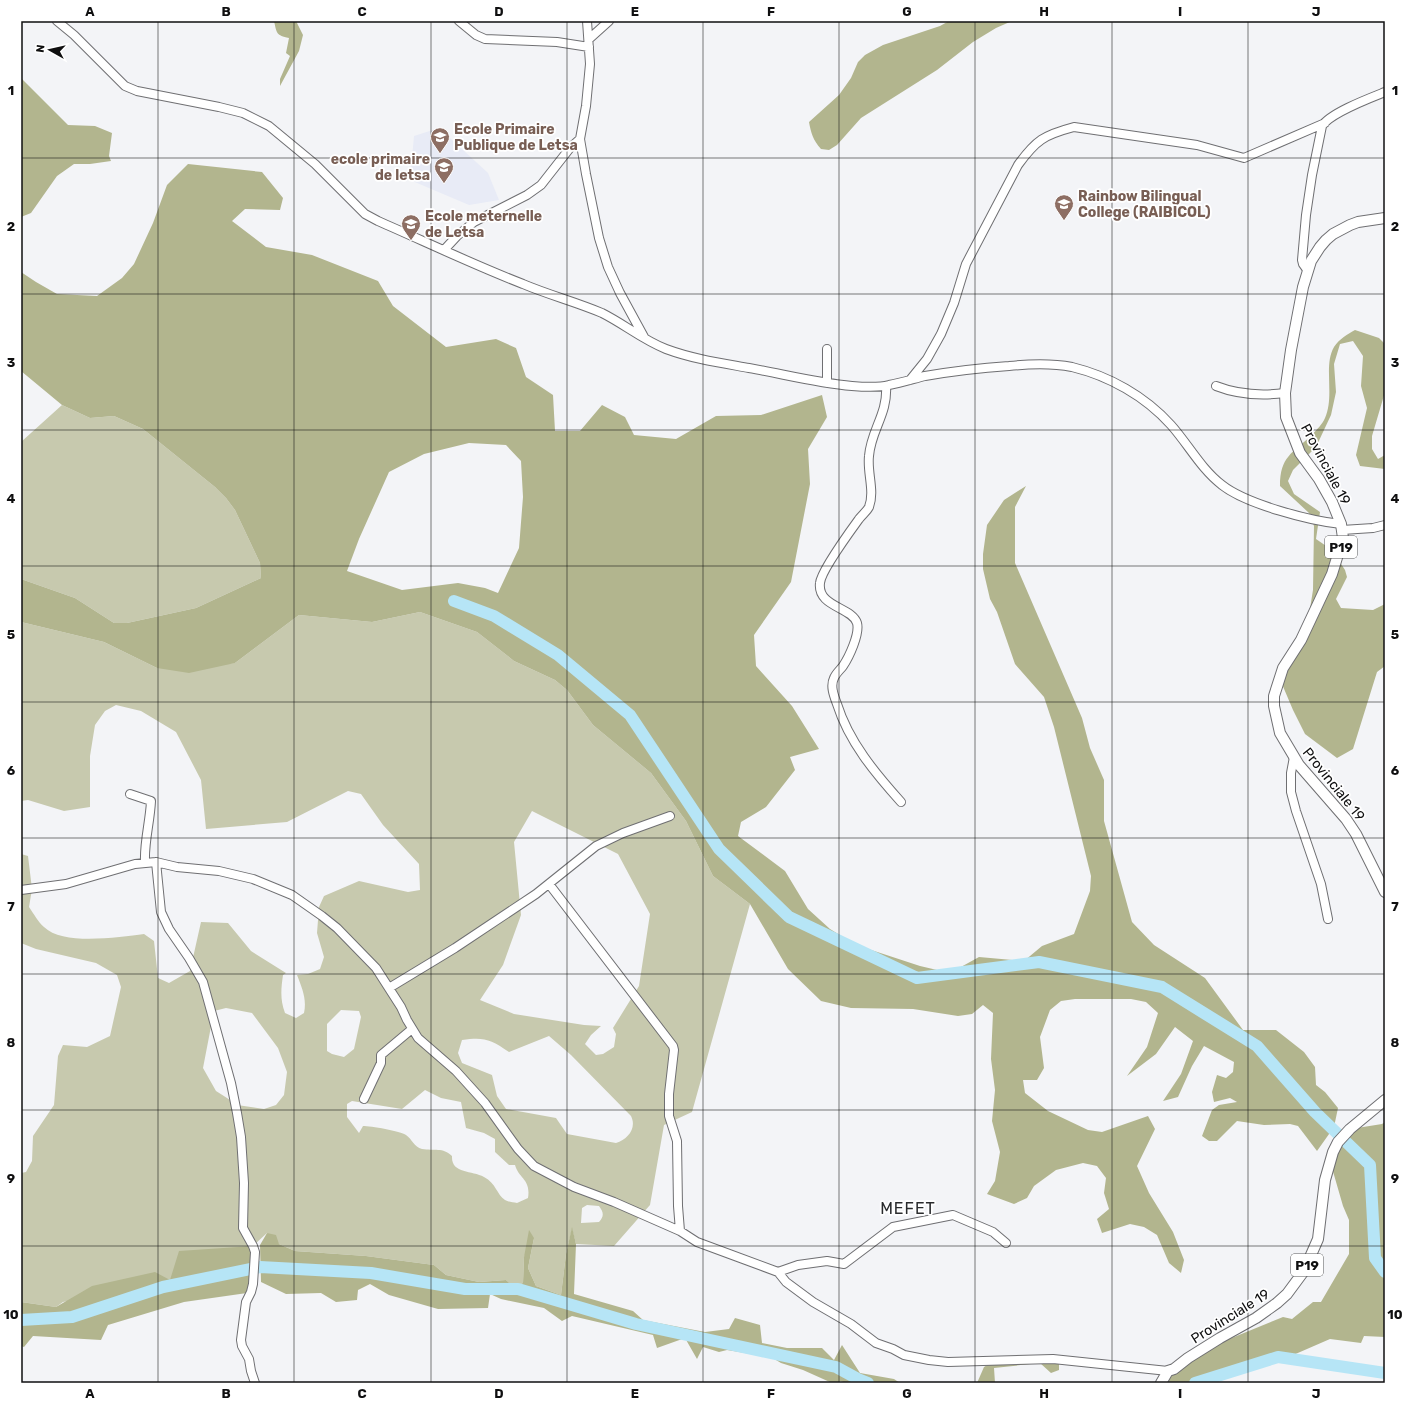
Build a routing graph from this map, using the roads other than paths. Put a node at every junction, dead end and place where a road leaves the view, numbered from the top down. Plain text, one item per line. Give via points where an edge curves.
1 (57, 21) edge
2 (459, 21) edge
3 (587, 21) edge
4 (609, 21) edge
5 (589, 43) junction
6 (1385, 92) edge
7 (1324, 123) junction
8 (580, 139) junction
9 (1385, 218) edge
10 (444, 250) junction
11 (1308, 271) junction
12 (645, 338) junction
13 (827, 349) dead end
14 (910, 380) junction
15 (827, 383) junction
16 (886, 386) junction
17 (1216, 386) dead end
18 (1285, 393) junction
19 (1385, 524) edge
20 (1342, 527) junction
21 (1294, 756) junction
22 (130, 794) dead end
23 (901, 802) dead end
24 (670, 816) dead end
25 (146, 862) junction
26 (156, 862) junction
27 (549, 884) junction
28 (21, 890) edge
29 (1385, 892) edge
30 (1328, 919) dead end
31 (389, 988) junction
32 (412, 1029) junction
33 (364, 1099) dead end
34 (1385, 1100) edge
35 (680, 1231) junction
36 (1006, 1243) dead end
37 (778, 1272) junction
38 (1168, 1371) junction
39 (255, 1383) edge
40 (1161, 1383) edge

1 - 10 street via 125,86 137,91 243,113 269,126 315,164 365,214
2 - 5 street via 485,39
3 - 5 street
4 - 5 street
5 - 8 street via 589,86
6 - 7 street
7 - 11 street via 1306,215 1302,260
7 - 14 street via 1244,158 1197,145 1074,127 1041,139 1018,165 966,264 941,334
8 - 10 street via 540,186 474,222
8 - 12 street via 594,217 606,260
9 - 11 main road, Provinciale 19 / P19 via 1358,222 1334,234 1315,255
10 - 12 street via 524,285 602,314
11 - 18 main road, Provinciale 19 / P19 via 1298,307
12 - 15 street via 684,355
13 - 15 street
14 - 16 street
14 - 20 street via 960,370 1037,364 1071,367 1127,389 1152,406 1223,486 1243,497 1286,513
15 - 16 street
16 - 23 street via 887,397 883,414 872,440 869,456 871,496 868,508 840,546 820,583 822,594 828,602 853,617 857,623 852,649 834,678 832,688 842,720 853,742
17 - 18 street via 1243,394
18 - 20 main road, Provinciale 19 / P19 via 1286,417 1292,435 1300,453 1328,493
19 - 20 street via 1373,528
20 - 21 main road, Provinciale 19 / P19 via 1341,549 1332,574 1302,640 1283,668 1274,696 1280,733
21 - 29 main road, Provinciale 19 / P19 via 1346,819
21 - 30 street via 1291,792 1321,884
22 - 25 street via 151,802 144,849
24 - 27 street via 596,846
25 - 26 street
25 - 28 street via 66,884
26 - 31 street via 219,871 253,879 292,895 337,928 376,968
26 - 39 street via 161,912 169,930 203,982 237,1113 244,1183 243,1228 255,1252 253,1284 246,1302 241,1340
27 - 31 street via 455,948
27 - 35 street via 673,1046 669,1116 676,1141
31 - 32 street
32 - 33 street via 381,1055 381,1063
32 - 35 street via 418,1038 456,1071 534,1166 574,1188 614,1202
34 - 38 main road, Provinciale 19 / P19 via 1338,1142 1328,1165 1318,1239 1304,1271 1287,1294 1256,1318
35 - 37 street via 697,1242
36 - 37 street via 994,1232 953,1215 893,1227 844,1264 827,1261 798,1265
37 - 38 street via 786,1282 812,1302 851,1324 876,1342 904,1355 948,1362 1053,1359
38 - 40 main road, Provinciale 19 / P19

